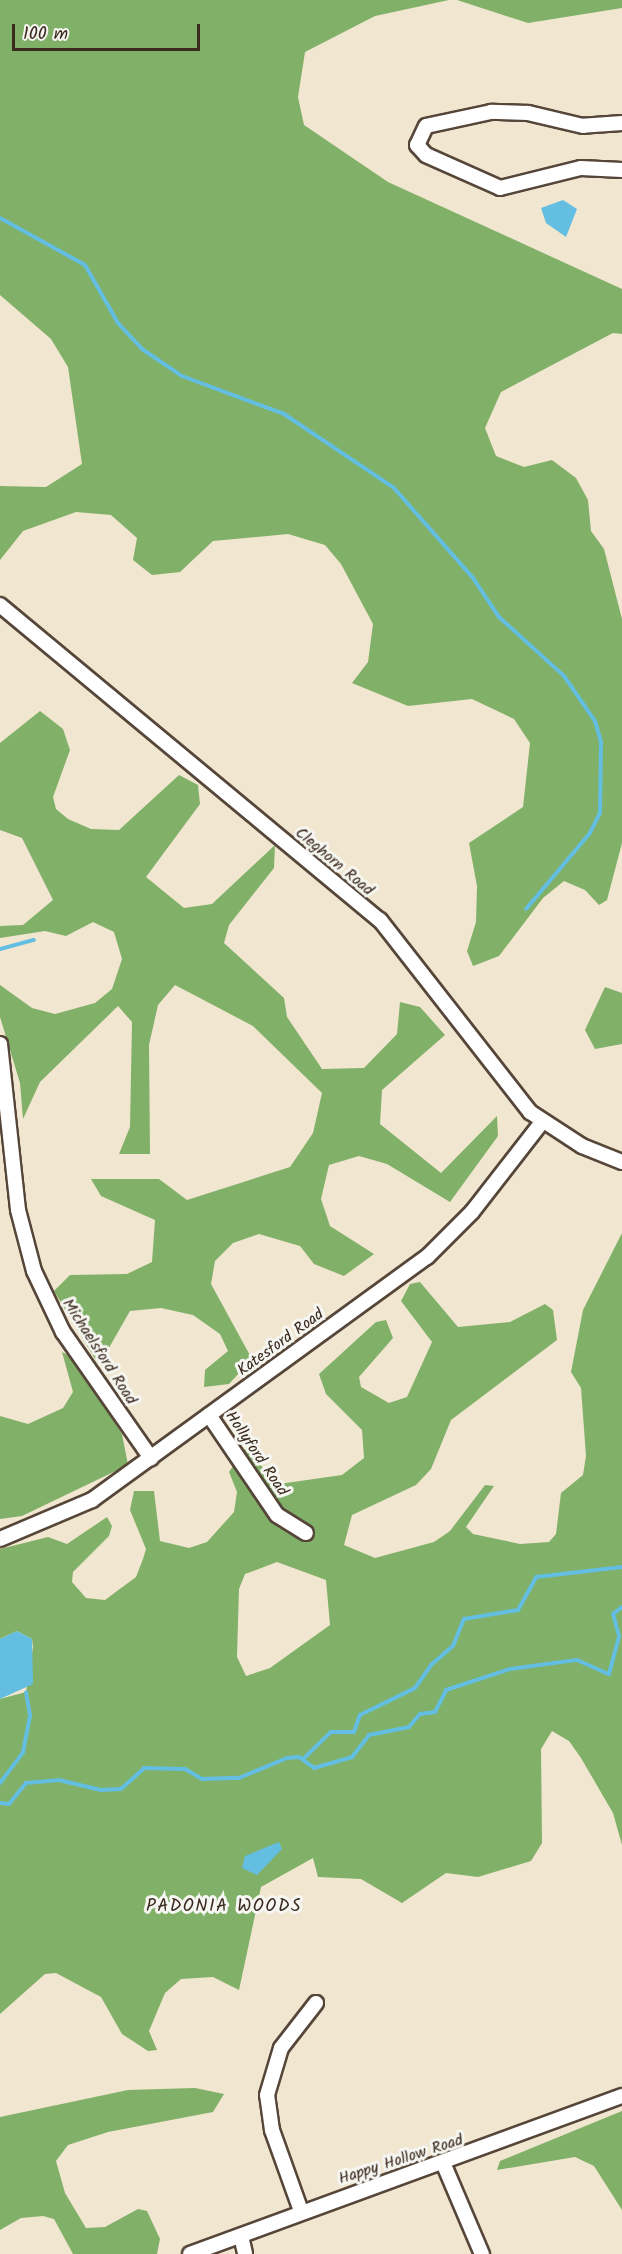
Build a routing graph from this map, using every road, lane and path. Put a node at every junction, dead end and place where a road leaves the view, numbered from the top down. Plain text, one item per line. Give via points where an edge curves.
1 (622, 123) edge
2 (622, 170) edge
3 (0, 605) edge
4 (0, 1044) edge
5 (542, 1122) junction
6 (622, 1162) edge
7 (209, 1415) junction
8 (151, 1458) junction
9 (306, 1533) dead end
10 (0, 1539) edge
11 (316, 2003) dead end
12 (622, 2097) edge
13 (444, 2165) junction
14 (301, 2211) junction
15 (241, 2236) junction
16 (190, 2254) edge
17 (245, 2254) edge
18 (482, 2254) edge

1 - 2 street via 583,126 528,112 491,112 426,126 417,145 426,155 500,188 581,168
3 - 5 street, Cleghorn Road via 380,920 419,965 493,1070
4 - 8 street, Michaelsford Road via 18,1210 34,1271 63,1332
5 - 6 street, Cleghorn Road
5 - 7 street, Katesford Road via 451,1236
7 - 8 street, Katesford Road
7 - 9 street, Hollyford Road via 277,1515
8 - 10 street, Katesford Road via 60,1518
11 - 14 street via 281,2048 267,2095 272,2130
12 - 13 street, Happy Hollow Road
13 - 14 street, Happy Hollow Road
13 - 18 street
14 - 15 street, Happy Hollow Road
15 - 16 street, Happy Hollow Road
15 - 17 street

